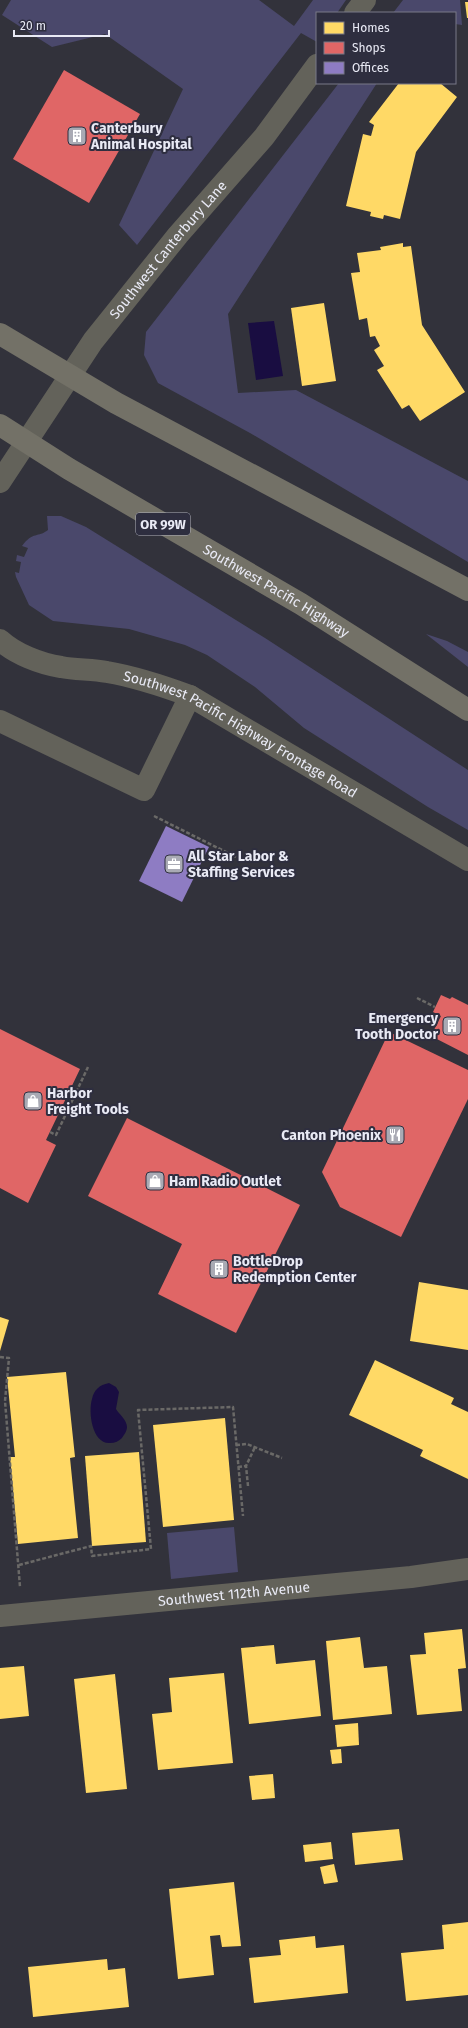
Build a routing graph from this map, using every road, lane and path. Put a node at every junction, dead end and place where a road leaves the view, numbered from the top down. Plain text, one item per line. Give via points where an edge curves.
1 (365, 0) edge
2 (356, 12) edge
3 (316, 66) edge
4 (0, 334) edge
5 (70, 375) junction
6 (0, 425) edge
7 (27, 441) junction
8 (0, 482) edge
9 (468, 590) edge
10 (0, 640) edge
11 (190, 696) junction
12 (468, 710) edge
13 (0, 721) edge
14 (150, 814) dead end
15 (236, 857) dead end
16 (468, 860) edge
17 (417, 998) dead end
18 (435, 1007) dead end
19 (88, 1067) dead end
20 (50, 1132) dead end
21 (0, 1357) edge
22 (236, 1445) junction
23 (255, 1447) junction
24 (282, 1458) dead end
25 (246, 1466) junction
26 (238, 1467) junction
27 (248, 1486) dead end
28 (243, 1516) dead end
29 (19, 1565) junction
30 (468, 1569) edge
31 (23, 1613) junction
32 (0, 1616) edge

1 - 2 street
3 - 5 street, Southwest Canterbury Lane via 264,137 150,270 93,341
4 - 5 highway
5 - 7 street, Southwest Canterbury Lane
5 - 9 highway via 116,403
6 - 7 highway, Southwest Pacific Highway / OR 99W
7 - 8 street
7 - 12 highway, Southwest Pacific Highway / OR 99W via 69,469 301,604
10 - 11 street, Southwest Pacific Highway Frontage Road via 15,651 60,667 106,672 158,684
11 - 13 street via 144,790
11 - 16 street, Southwest Pacific Highway Frontage Road
14 - 15 path
17 - 18 path
19 - 20 path via 56,1135
21 - 29 path via 9,1358 4,1401
22 - 23 path via 247,1444
22 - 26 path
22 - 29 path via 233,1407 138,1410 150,1549 92,1556 91,1546
23 - 24 path
23 - 25 path
25 - 26 path
25 - 27 path
26 - 28 path
29 - 31 path
30 - 31 street, Southwest 112th Avenue
31 - 32 street, Southwest 112th Avenue

